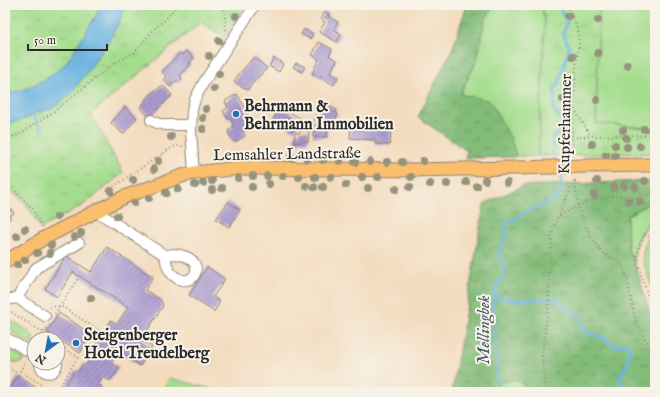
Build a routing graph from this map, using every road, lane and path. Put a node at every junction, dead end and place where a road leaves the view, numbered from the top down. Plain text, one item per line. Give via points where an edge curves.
1 (177, 5) edge
2 (224, 5) edge
3 (255, 5) edge
4 (568, 5) edge
5 (228, 45) junction
6 (574, 108) junction
7 (151, 120) dead end
8 (191, 125) junction
9 (655, 134) edge
10 (592, 136) junction
11 (572, 138) junction
12 (5, 139) edge
13 (192, 146) junction
14 (573, 159) dead end
15 (655, 165) edge
16 (580, 169) junction
17 (194, 173) junction
18 (575, 179) junction
19 (5, 187) edge
20 (655, 191) edge
21 (105, 193) dead end
22 (578, 206) junction
23 (96, 211) junction
24 (559, 217) junction
25 (655, 220) edge
26 (644, 235) junction
27 (655, 236) edge
28 (46, 237) junction
29 (79, 244) dead end
30 (166, 256) dead end
31 (5, 262) edge
32 (78, 278) dead end
33 (17, 298) junction
34 (5, 300) edge
35 (61, 306) junction
36 (5, 308) edge
37 (45, 316) joint
38 (655, 319) edge
39 (39, 331) edge
40 (45, 331) edge
41 (103, 333) dead end
42 (5, 337) edge
43 (26, 350) edge
44 (26, 363) edge
45 (5, 365) edge
46 (43, 371) edge
47 (54, 371) edge
48 (19, 372) junction
49 (5, 385) edge
50 (10, 388) junction
51 (655, 389) edge
52 (7, 392) edge
53 (53, 392) edge
54 (547, 392) edge

1 - 12 path via 134,54 113,64 37,123 20,134
2 - 5 path
3 - 5 street
4 - 6 path, Kupferhammer via 578,31 579,46
5 - 8 street via 198,90
6 - 10 path
6 - 11 path, Kupferhammer
7 - 8 street via 165,125
8 - 13 street
9 - 10 path
10 - 11 path
11 - 14 path, Kupferhammer
13 - 17 street
13 - 21 path via 171,148
15 - 16 main road, Lemsahler Landstraße
16 - 17 main road, Lemsahler Landstraße, bridge via 240,168
16 - 18 path, Kupferhammer
17 - 23 main road, Lemsahler Landstraße via 124,197
18 - 22 path
18 - 24 path, Kupferhammer
19 - 28 path via 13,188 32,208
20 - 22 path via 636,198 613,196 590,200
22 - 24 path
22 - 51 path via 597,246 620,262 624,268 637,325 651,352
23 - 28 main road, Lemsahler Landstraße
23 - 30 street
24 - 54 path, Kupferhammer via 552,236 548,309 542,356
25 - 26 path
26 - 27 path
26 - 38 path via 638,249 638,264
28 - 31 main road, Lemsahler Landstraße
29 - 33 street via 36,268
32 - 35 path
33 - 34 street
33 - 37 street
35 - 37 path via 50,307
35 - 40 path
35 - 41 path
36 - 39 path
42 - 43 street
44 - 48 path
45 - 48 path
46 - 47 street
48 - 50 path
48 - 53 path
49 - 50 path
50 - 52 path

